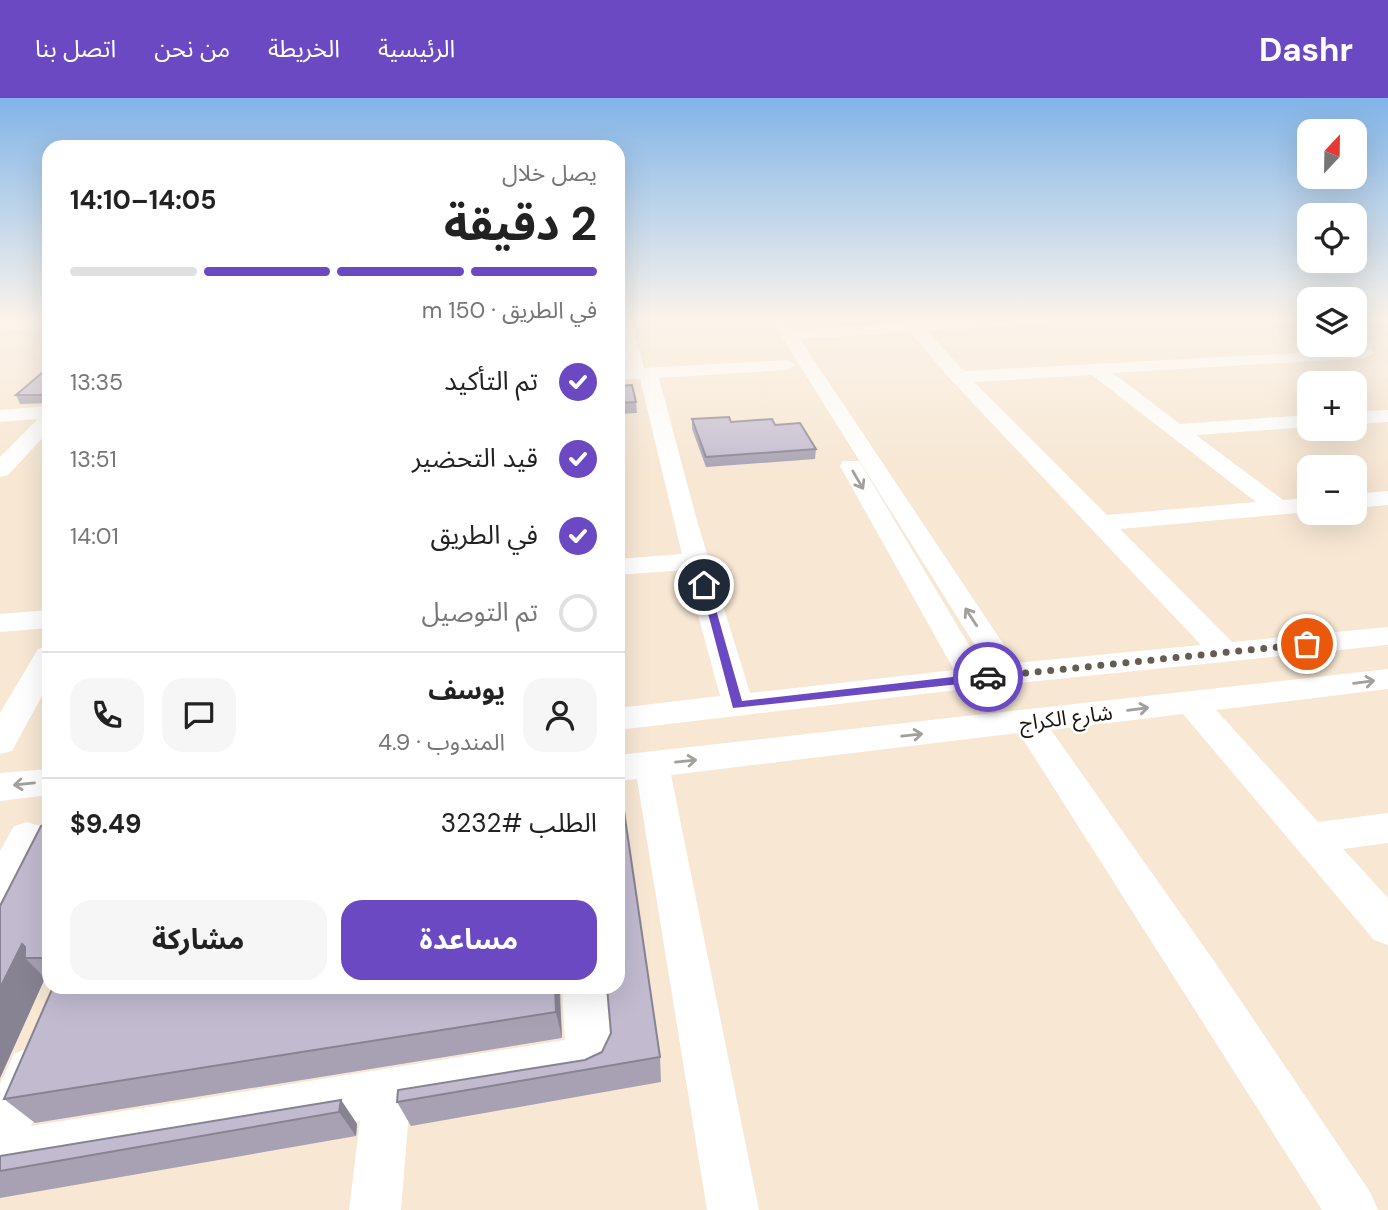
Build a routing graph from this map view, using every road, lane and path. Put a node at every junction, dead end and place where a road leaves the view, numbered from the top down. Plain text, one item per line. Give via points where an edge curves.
1 (704, 370) edge
2 (792, 370) edge
3 (807, 370) edge
4 (953, 370) edge
5 (1081, 370) edge
6 (1097, 370) edge
7 (634, 374) edge
8 (959, 377) junction
9 (42, 413) edge
10 (0, 416) edge
11 (1388, 416) edge
12 (1367, 417) edge
13 (1297, 422) edge
14 (42, 426) edge
15 (1176, 430) junction
16 (841, 432) junction
17 (0, 470) edge
18 (1388, 498) edge
19 (1367, 500) edge
20 (1297, 506) edge
21 (1278, 508) junction
22 (1101, 523) junction
23 (697, 561) junction
24 (625, 566) edge
25 (42, 620) edge
26 (0, 623) edge
27 (1388, 636) edge
28 (1226, 653) junction
29 (42, 668) edge
30 (1008, 674) junction
31 (974, 678) junction
32 (1388, 679) edge
33 (1191, 702) junction
34 (738, 705) junction
35 (625, 718) edge
36 (1028, 722) junction
37 (0, 742) edge
38 (635, 766) edge
39 (42, 783) edge
40 (0, 787) edge
41 (1388, 828) edge
42 (25, 837) edge
43 (1310, 838) junction
44 (0, 888) edge
45 (1388, 927) edge
46 (584, 994) edge
47 (44, 1037) edge
48 (387, 1091) junction
49 (375, 1210) edge
50 (733, 1210) edge
51 (1352, 1210) edge

1 - 7 street
2 - 16 street
3 - 16 street
4 - 8 street
5 - 8 street
6 - 15 street
7 - 23 street
8 - 22 street
9 - 10 street
11 - 12 street
13 - 15 street
14 - 17 street
15 - 21 street
30 -> 16 street
16 -> 31 street
18 - 19 street
20 - 21 street
21 - 22 street
22 - 28 street
23 - 24 street
23 - 34 street
25 - 26 street
27 - 28 street
28 - 30 street
29 - 37 street
30 - 31 street
31 - 34 street
33 -> 32 street, شارع الكراج
36 -> 33 street, شارع الكراج
33 - 43 street
34 - 35 street
38 -> 36 street, شارع الكراج
36 - 51 street
38 - 50 street
39 -> 40 street
41 - 43 street
42 - 44 street
43 - 45 street
46 - 48 street via 589,1059
47 - 48 street via 1,1139 7,1149 24,1152
48 - 49 street

